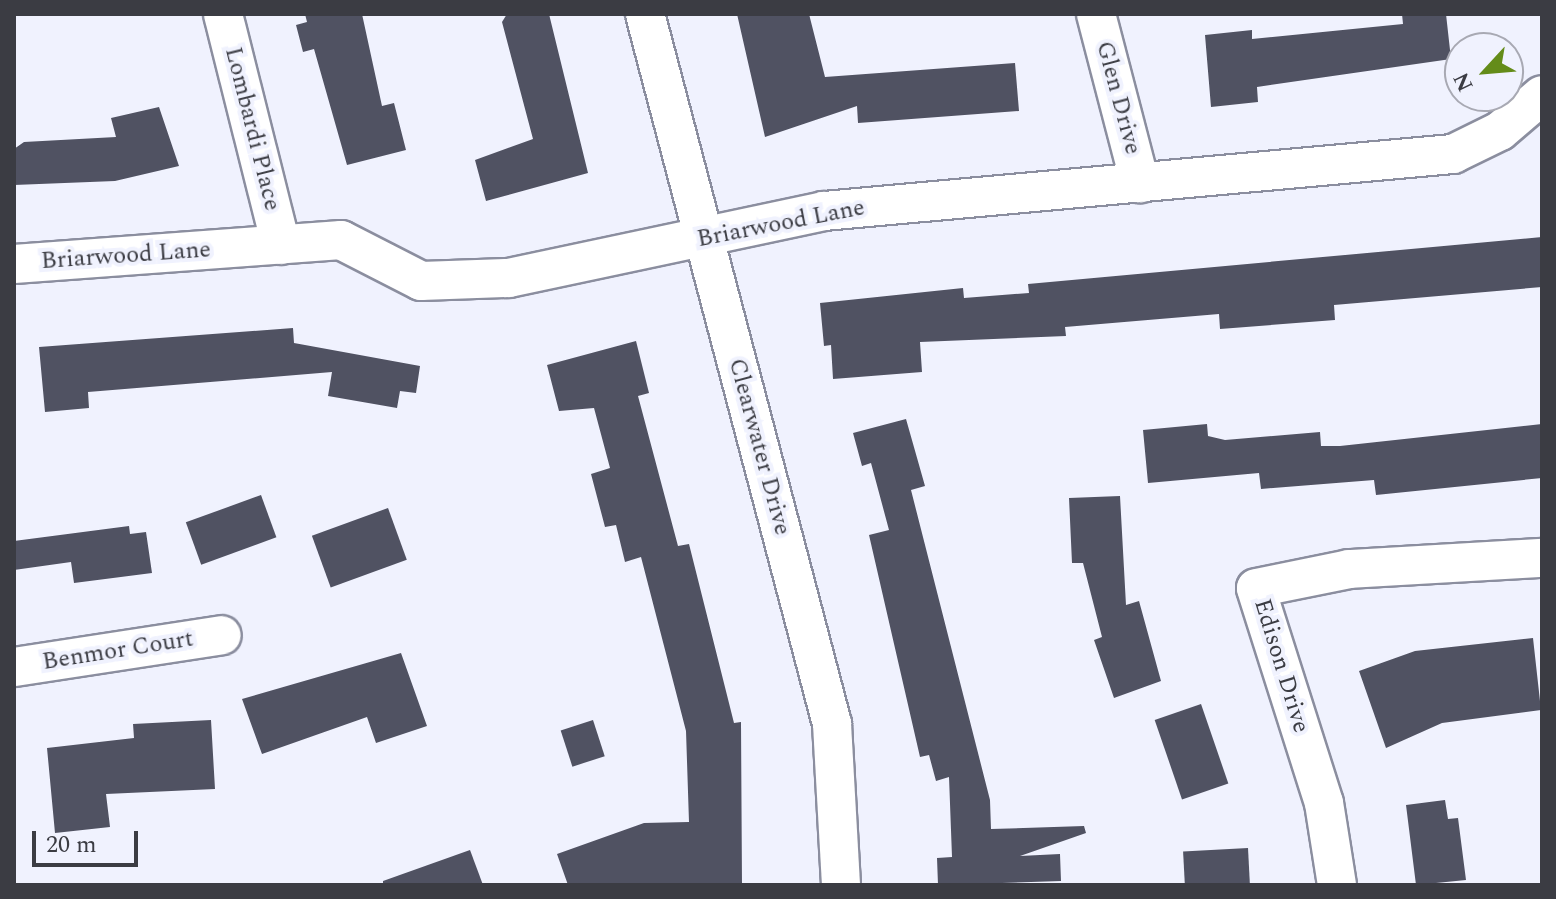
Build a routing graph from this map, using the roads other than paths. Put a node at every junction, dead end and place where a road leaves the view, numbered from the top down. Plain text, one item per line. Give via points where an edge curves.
1 (223, 14) edge
2 (645, 14) edge
3 (1096, 14) edge
4 (1542, 95) edge
5 (1140, 183) junction
6 (704, 238) junction
7 (281, 245) junction
8 (14, 264) edge
9 (1542, 558) edge
10 (222, 635) dead end
11 (14, 667) edge
12 (841, 885) edge
13 (1337, 885) edge

1 - 7 street, Lombardi Place
2 - 6 street, Clearwater Drive
3 - 5 street, Glen Drive
4 - 5 street, Briarwood Lane via 1500,131 1453,154
5 - 6 street, Briarwood Lane via 824,211
6 - 7 street, Briarwood Lane via 449,284 421,281 341,240
6 - 12 street, Clearwater Drive via 832,724
7 - 8 street, Briarwood Lane
9 - 13 street, Edison Drive via 1349,569 1256,588 1324,803
10 - 11 street, Benmor Court

